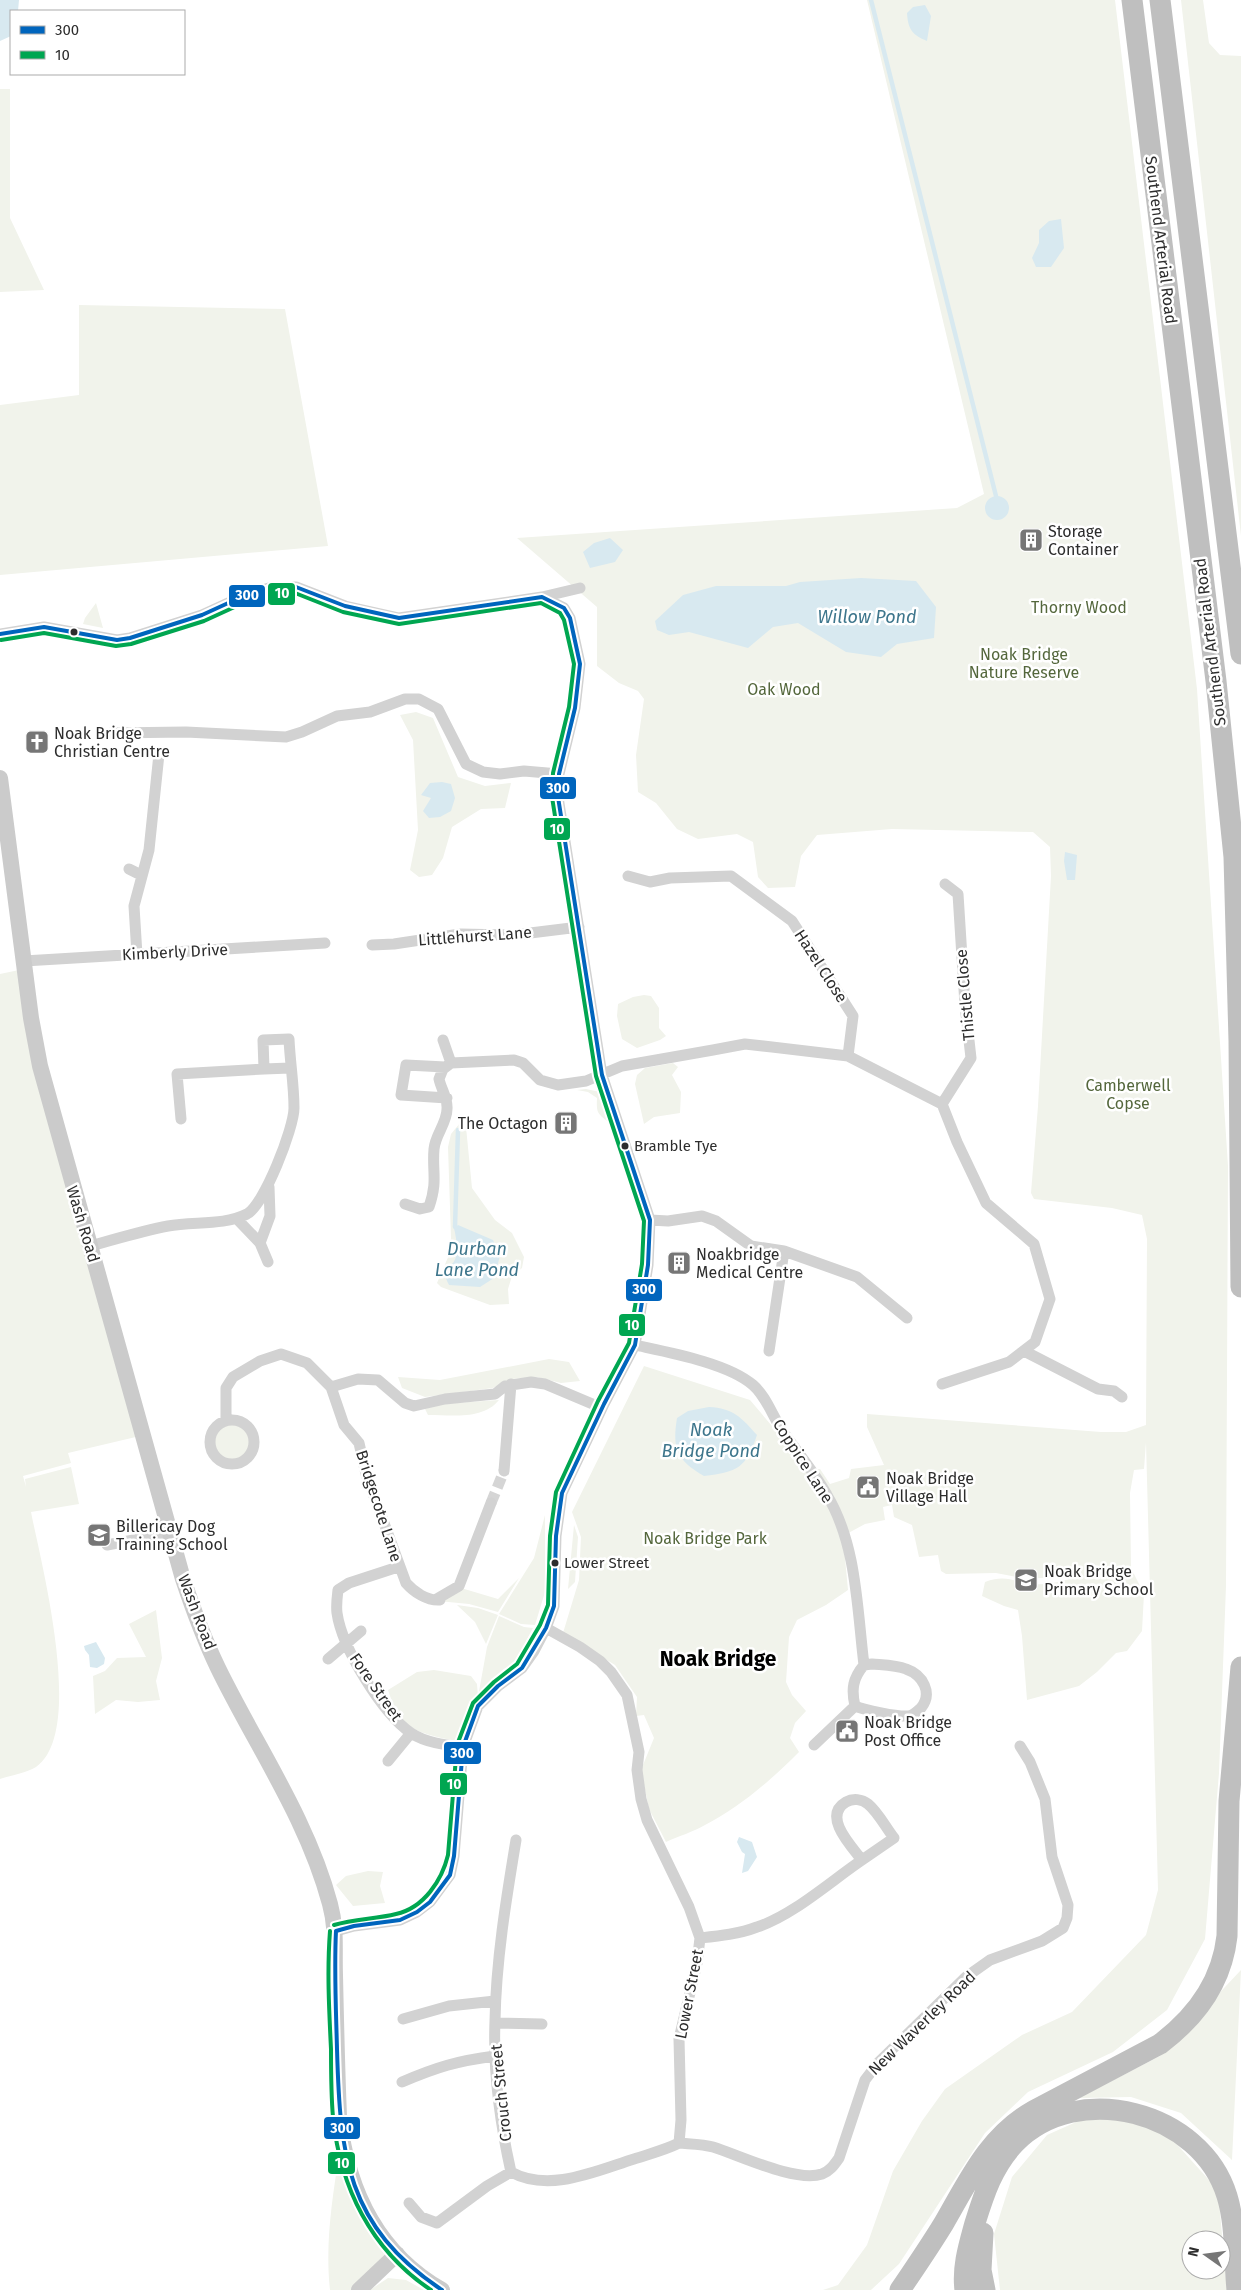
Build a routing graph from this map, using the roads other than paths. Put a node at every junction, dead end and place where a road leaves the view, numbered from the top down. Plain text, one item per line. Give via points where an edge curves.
1 (1132, 0) edge
2 (1160, 0) edge
3 (580, 588) dead end
4 (542, 597) junction
5 (0, 634) edge
6 (1241, 654) edge
7 (110, 733) dead end
8 (159, 754) dead end
9 (559, 774) junction
10 (0, 785) edge
11 (129, 869) dead end
12 (141, 875) junction
13 (628, 876) dead end
14 (945, 884) dead end
15 (579, 927) junction
16 (325, 943) dead end
17 (372, 944) dead end
18 (137, 955) junction
19 (24, 961) junction
20 (443, 1040) dead end
21 (848, 1056) junction
22 (448, 1065) junction
23 (290, 1068) junction
24 (264, 1069) junction
25 (602, 1075) junction
26 (446, 1098) junction
27 (942, 1104) junction
28 (181, 1119) dead end
29 (269, 1182) junction
30 (405, 1204) dead end
31 (237, 1219) junction
32 (650, 1220) junction
33 (260, 1243) junction
34 (90, 1246) junction
35 (784, 1251) junction
36 (268, 1262) dead end
37 (1241, 1287) edge
38 (908, 1318) dead end
39 (634, 1344) junction
40 (768, 1350) dead end
41 (1024, 1351) junction
42 (511, 1384) junction
43 (942, 1384) dead end
44 (331, 1387) junction
45 (1122, 1397) dead end
46 (602, 1408) junction
47 (226, 1420) dead end
48 (504, 1471) tunnel mouth
49 (491, 1503) tunnel mouth
50 (171, 1533) junction
51 (107, 1545) dead end
52 (398, 1567) junction
53 (546, 1628) junction
54 (361, 1631) dead end
55 (347, 1643) junction
56 (328, 1659) dead end
57 (864, 1665) junction
58 (1241, 1667) edge
59 (855, 1706) junction
60 (411, 1733) junction
61 (814, 1745) dead end
62 (1020, 1746) dead end
63 (463, 1747) junction
64 (388, 1761) dead end
65 (516, 1840) dead end
66 (862, 1860) junction
67 (336, 1932) junction
68 (700, 1938) junction
69 (496, 2000) junction
70 (403, 2019) dead end
71 (494, 2023) junction
72 (542, 2024) dead end
73 (495, 2056) junction
74 (402, 2082) dead end
75 (1041, 2125) junction
76 (678, 2143) junction
77 (511, 2172) junction
78 (409, 2203) dead end
79 (397, 2254) junction
80 (359, 2290) edge
81 (442, 2290) edge
82 (900, 2290) edge
83 (965, 2290) edge
84 (985, 2290) edge
85 (1236, 2290) edge

1 - 37 highway, Southend Arterial Road via 1216,681 1234,857 1240,1041
2 - 6 highway, Southend Arterial Road
3 - 4 street
4 - 5 street via 398,618 345,606 296,586 268,588 166,628 117,640 44,627
4 - 9 street via 564,608 570,618 580,664 575,708
7 - 9 street via 286,736 337,716 370,712 405,699 419,699 438,709 466,764 483,772 500,774 524,771
8 - 12 street via 149,850
9 - 15 street via 558,797
10 - 19 street, Wash Road
11 - 12 street
12 - 18 street via 134,906
13 - 21 street, Hazel Close via 650,882 670,878 731,876 792,921 853,1016
14 - 27 street, Thistle Close via 958,894 971,1058
15 - 17 street, Littlehurst Lane via 514,935 460,934 386,945
15 - 25 street
16 - 18 street, Kimberly Drive
18 - 19 street, Kimberly Drive
19 - 34 street, Wash Road via 40,1066
20 - 22 street
21 - 25 street via 745,1044 622,1066
21 - 27 street
22 - 25 street via 514,1060 523,1063 540,1080 558,1085
22 - 26 street via 439,1079
22 - 26 street via 406,1064 401,1095
23 - 24 street
23 - 24 street via 289,1040 263,1040
23 - 29 street via 294,1109 291,1130
24 - 28 street via 177,1074
25 - 32 street
26 - 30 street via 447,1110 434,1150 436,1175 429,1207 420,1209
27 - 41 street via 986,1203 1034,1244 1050,1299 1035,1342
29 - 31 street via 259,1203
29 - 33 street via 270,1216
31 - 33 street
31 - 34 street via 169,1226
32 - 35 street via 702,1216 716,1221 751,1246
32 - 39 street via 648,1265
33 - 36 street
34 - 50 street, Wash Road
35 - 38 street via 857,1277
35 - 40 street
39 - 46 street
39 - 57 street, Coppice Lane via 723,1369 753,1385 769,1406 828,1495 839,1521 854,1576
41 - 43 street via 1009,1362
41 - 45 street via 1098,1389 1114,1391
42 - 44 street via 494,1394 414,1406 405,1403 378,1380 358,1379
42 - 46 street via 545,1384
42 - 48 street
44 - 47 street via 307,1363 281,1354 260,1361 233,1377 226,1388
44 - 52 street, Bridgecote Lane via 344,1426 359,1443 366,1474
46 - 53 street via 562,1493 556,1536 554,1606
49 - 52 street, Bridgecote Lane via 459,1586 438,1600 413,1591
50 - 51 street
50 - 67 street, Wash Road via 192,1607 218,1668 307,1837 330,1903
52 - 55 street, Fore Street via 349,1583 338,1590 337,1612
53 - 63 street via 522,1668 478,1706
53 - 68 street, Lower Street via 600,1661 612,1672 627,1695 639,1752 641,1799 647,1820 690,1907
54 - 55 street
55 - 56 street
55 - 60 street, Fore Street via 355,1663 391,1714
57 - 59 street via 853,1684
57 - 59 street via 907,1669 921,1677 927,1688 925,1702 909,1716
58 - 82 highway via 1229,1800 1226,1952 1213,1986 1198,2009 1160,2044 1033,2111 999,2136
59 - 61 street
60 - 63 street, Fore Street
60 - 64 street
62 - 76 street, New Waverley Road via 1045,1799 1052,1857 1068,1904 1063,1928 1042,1941 990,1960 966,1977 878,2063 865,2080 838,2158 827,2171 810,2176 765,2167 712,2146
63 - 67 street via 450,1875 430,1902 417,1912 400,1920 354,1926
65 - 69 street, Crouch Street
66 - 66 street via 846,1840 836,1819 836,1812 849,1800 869,1804 894,1838
66 - 68 street via 786,1914 758,1927 724,1936
67 - 79 street, Wash Road via 334,1964 342,2141 360,2200 369,2218
68 - 76 street, Lower Street via 679,2039 681,2120
69 - 70 street via 443,2007
69 - 71 street, Crouch Street
71 - 72 street
71 - 73 street, Crouch Street
73 - 74 street via 436,2067
73 - 77 street, Crouch Street via 500,2111
75 - 83 highway via 1016,2142 989,2181 967,2256
75 - 84 highway via 1013,2154 995,2189 981,2252
75 - 85 highway via 1072,2112 1127,2111 1157,2120 1190,2141 1212,2165 1227,2196
76 - 77 street via 596,2172 559,2180 538,2181
77 - 78 street via 437,2223 421,2217
79 - 80 street
79 - 81 street, Wash Road via 412,2270

